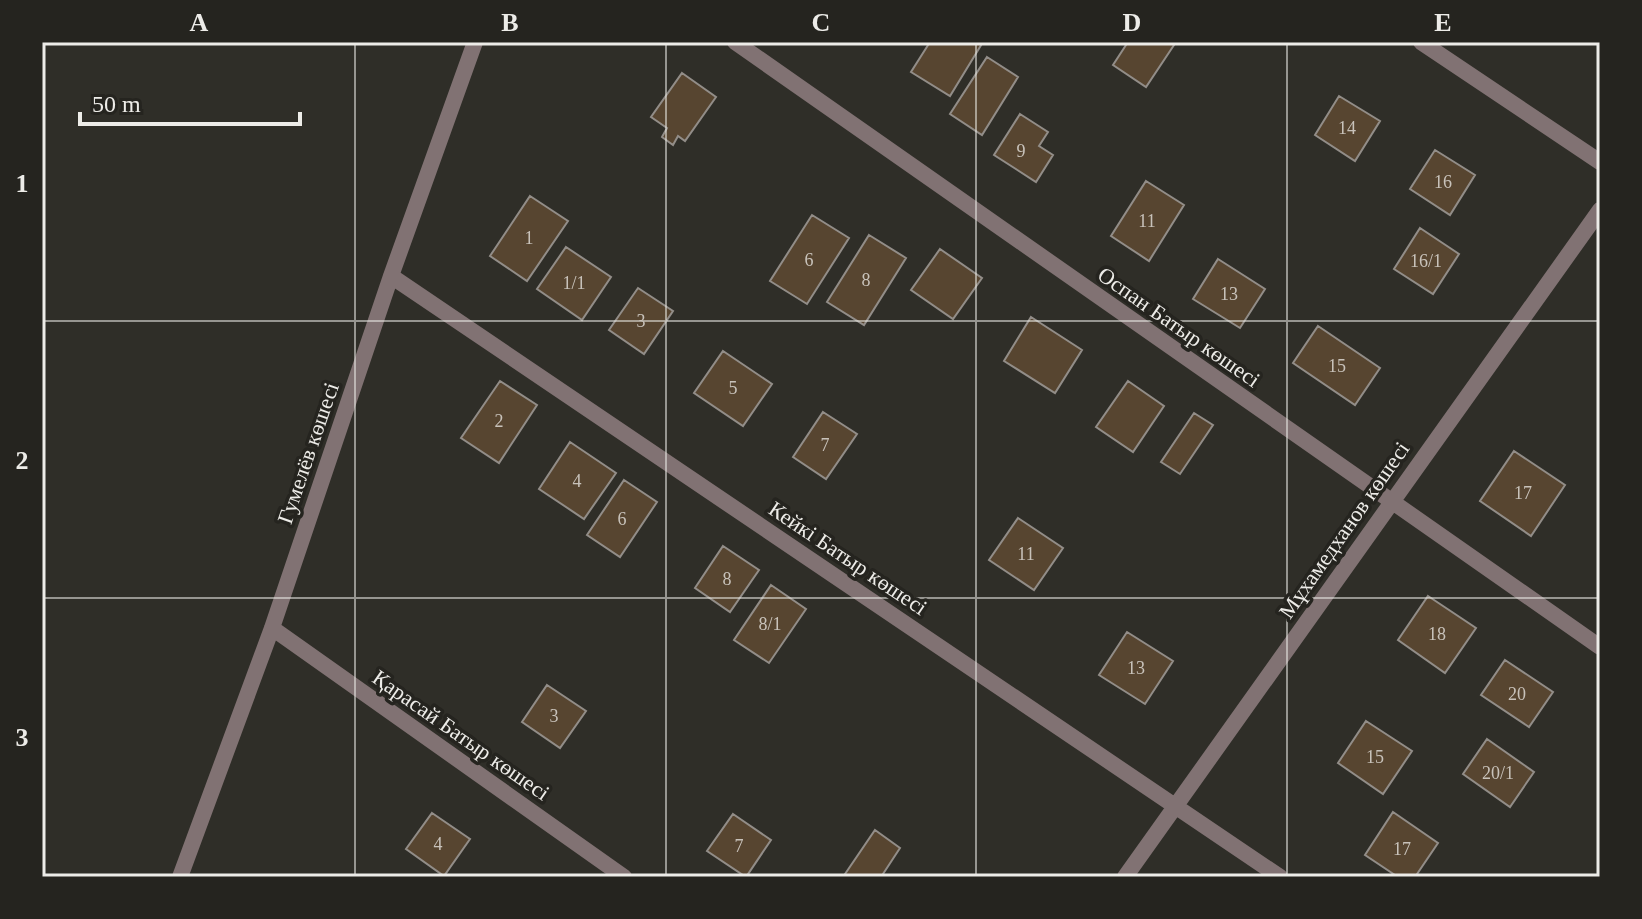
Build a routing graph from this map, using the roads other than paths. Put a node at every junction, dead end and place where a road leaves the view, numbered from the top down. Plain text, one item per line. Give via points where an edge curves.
1 (475, 42) edge
2 (735, 42) edge
3 (1421, 42) edge
4 (1600, 162) edge
5 (1600, 210) edge
6 (391, 276) junction
7 (1390, 502) junction
8 (272, 628) junction
9 (1600, 647) edge
10 (1176, 805) junction
11 (180, 877) edge
12 (624, 877) edge
13 (1125, 877) edge
14 (1280, 877) edge

1 - 6 street, Гумелёв көшесі
2 - 7 street, Оспан Батыр көшесі
3 - 4 street
5 - 7 street, Мұхамедханов көшесі
6 - 8 street, Гумелёв көшесі
6 - 10 street, Кейкі Батыр көшесі
7 - 9 street, Оспан Батыр көшесі
7 - 10 street, Мұхамедханов көшесі
8 - 11 street, Гумелёв көшесі
8 - 12 street, Қарасай Батыр көшесі
10 - 13 street, Мұхамедханов көшесі
10 - 14 street, Кейкі Батыр көшесі

